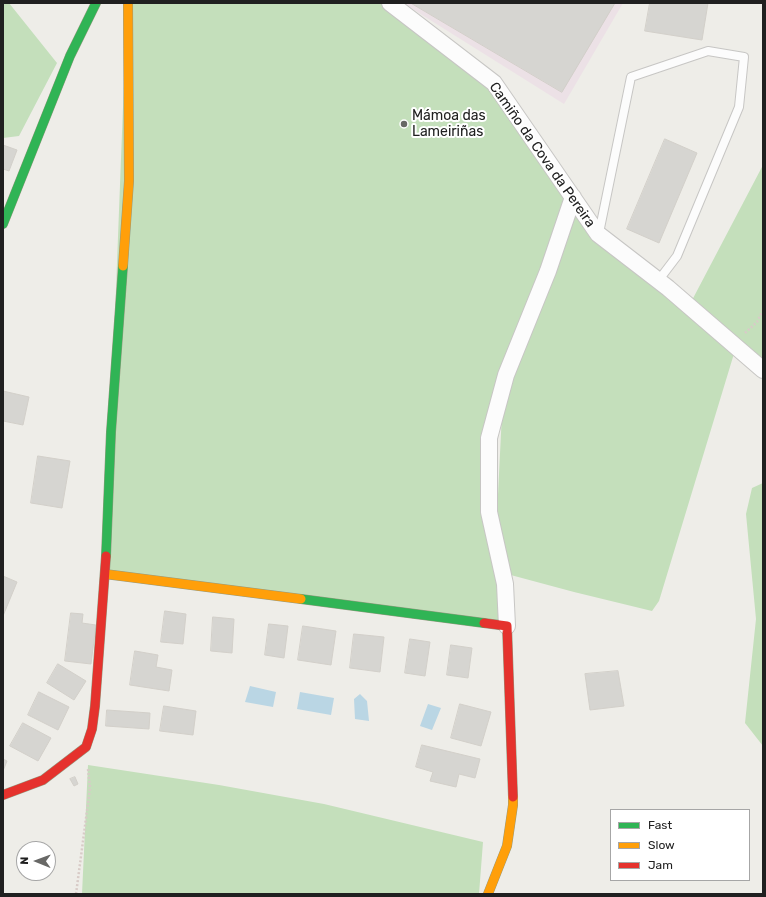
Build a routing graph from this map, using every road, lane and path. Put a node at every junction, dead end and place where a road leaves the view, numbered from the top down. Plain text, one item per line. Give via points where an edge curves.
1 (96, 3) edge
2 (128, 3) edge
3 (390, 3) edge
4 (573, 197) junction
5 (3, 224) edge
6 (598, 234) junction
7 (658, 280) junction
8 (763, 310) edge
9 (732, 343) junction
10 (763, 370) edge
11 (105, 574) junction
12 (507, 626) junction
13 (90, 788) dead end
14 (3, 796) edge
15 (76, 894) edge
16 (488, 894) edge

1 - 5 street via 70,56
2 - 11 street via 128,181 111,432
3 - 4 street, Camiño da Cova da Pereira via 494,83
4 - 6 street, Camiño da Cova da Pereira
4 - 12 street via 548,271 506,375 489,438 489,512 505,584
6 - 7 street, Camiño da Cova da Pereira
6 - 7 lane, Camiño da Cova da Pereira via 631,77 708,51 744,57 739,106 677,256
7 - 9 street, Camiño da Cova da Pereira
8 - 9 path via 757,322
9 - 10 street, Camiño da Cova da Pereira
11 - 12 street
11 - 14 street via 95,706 92,729 86,747 43,780
12 - 16 street via 513,805 507,846
13 - 15 path

